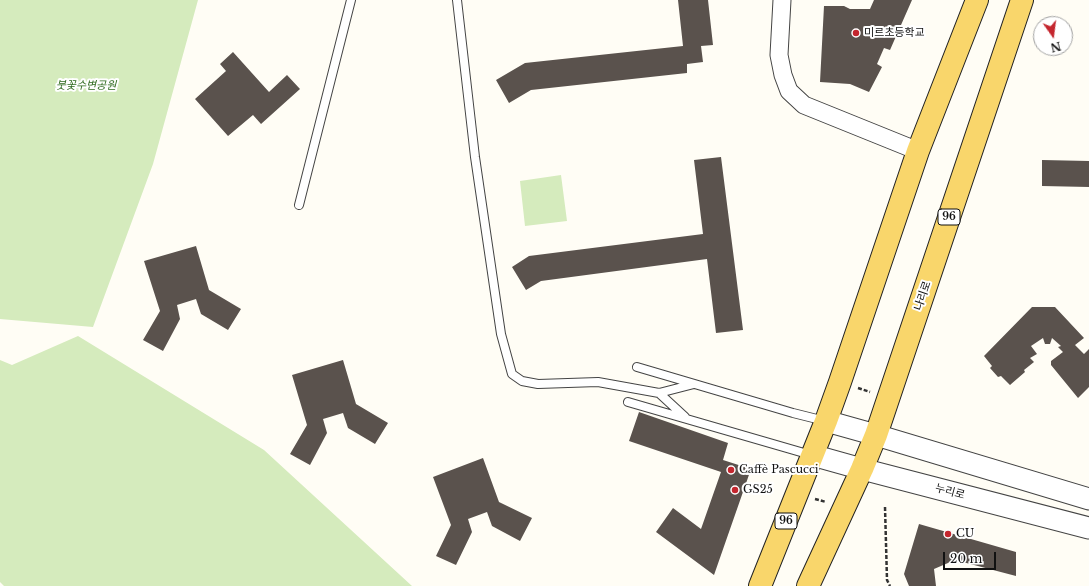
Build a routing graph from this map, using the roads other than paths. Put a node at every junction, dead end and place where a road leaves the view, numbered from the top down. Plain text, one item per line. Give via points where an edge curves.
1 (351, 0) edge
2 (457, 0) edge
3 (782, 0) edge
4 (977, 0) edge
5 (1022, 0) edge
6 (918, 151) junction
7 (299, 205) dead end
8 (637, 367) dead end
9 (694, 384) junction
10 (659, 393) junction
11 (628, 402) dead end
12 (687, 419) junction
13 (826, 421) junction
14 (876, 435) junction
15 (812, 455) junction
16 (862, 470) junction
17 (1089, 499) edge
18 (1089, 528) edge
19 (760, 586) edge
20 (808, 586) edge

1 - 7 lane
2 - 10 lane via 475,157 501,334 512,374 522,381 538,384 598,382
3 - 6 street via 779,55 789,90 804,105
4 - 6 main road, 96
5 - 14 main road, 나리로 / 96
6 - 13 main road, 96
8 - 9 lane
9 - 10 lane
9 - 13 lane
10 - 12 lane
11 - 12 lane
12 - 15 lane
13 - 14 street
13 - 15 main road, 96
14 - 16 main road, 나리로 / 96
14 - 17 street
15 - 16 street, 누리로
15 - 19 main road, 96
16 - 18 street, 누리로
16 - 20 main road, 나리로 / 96

